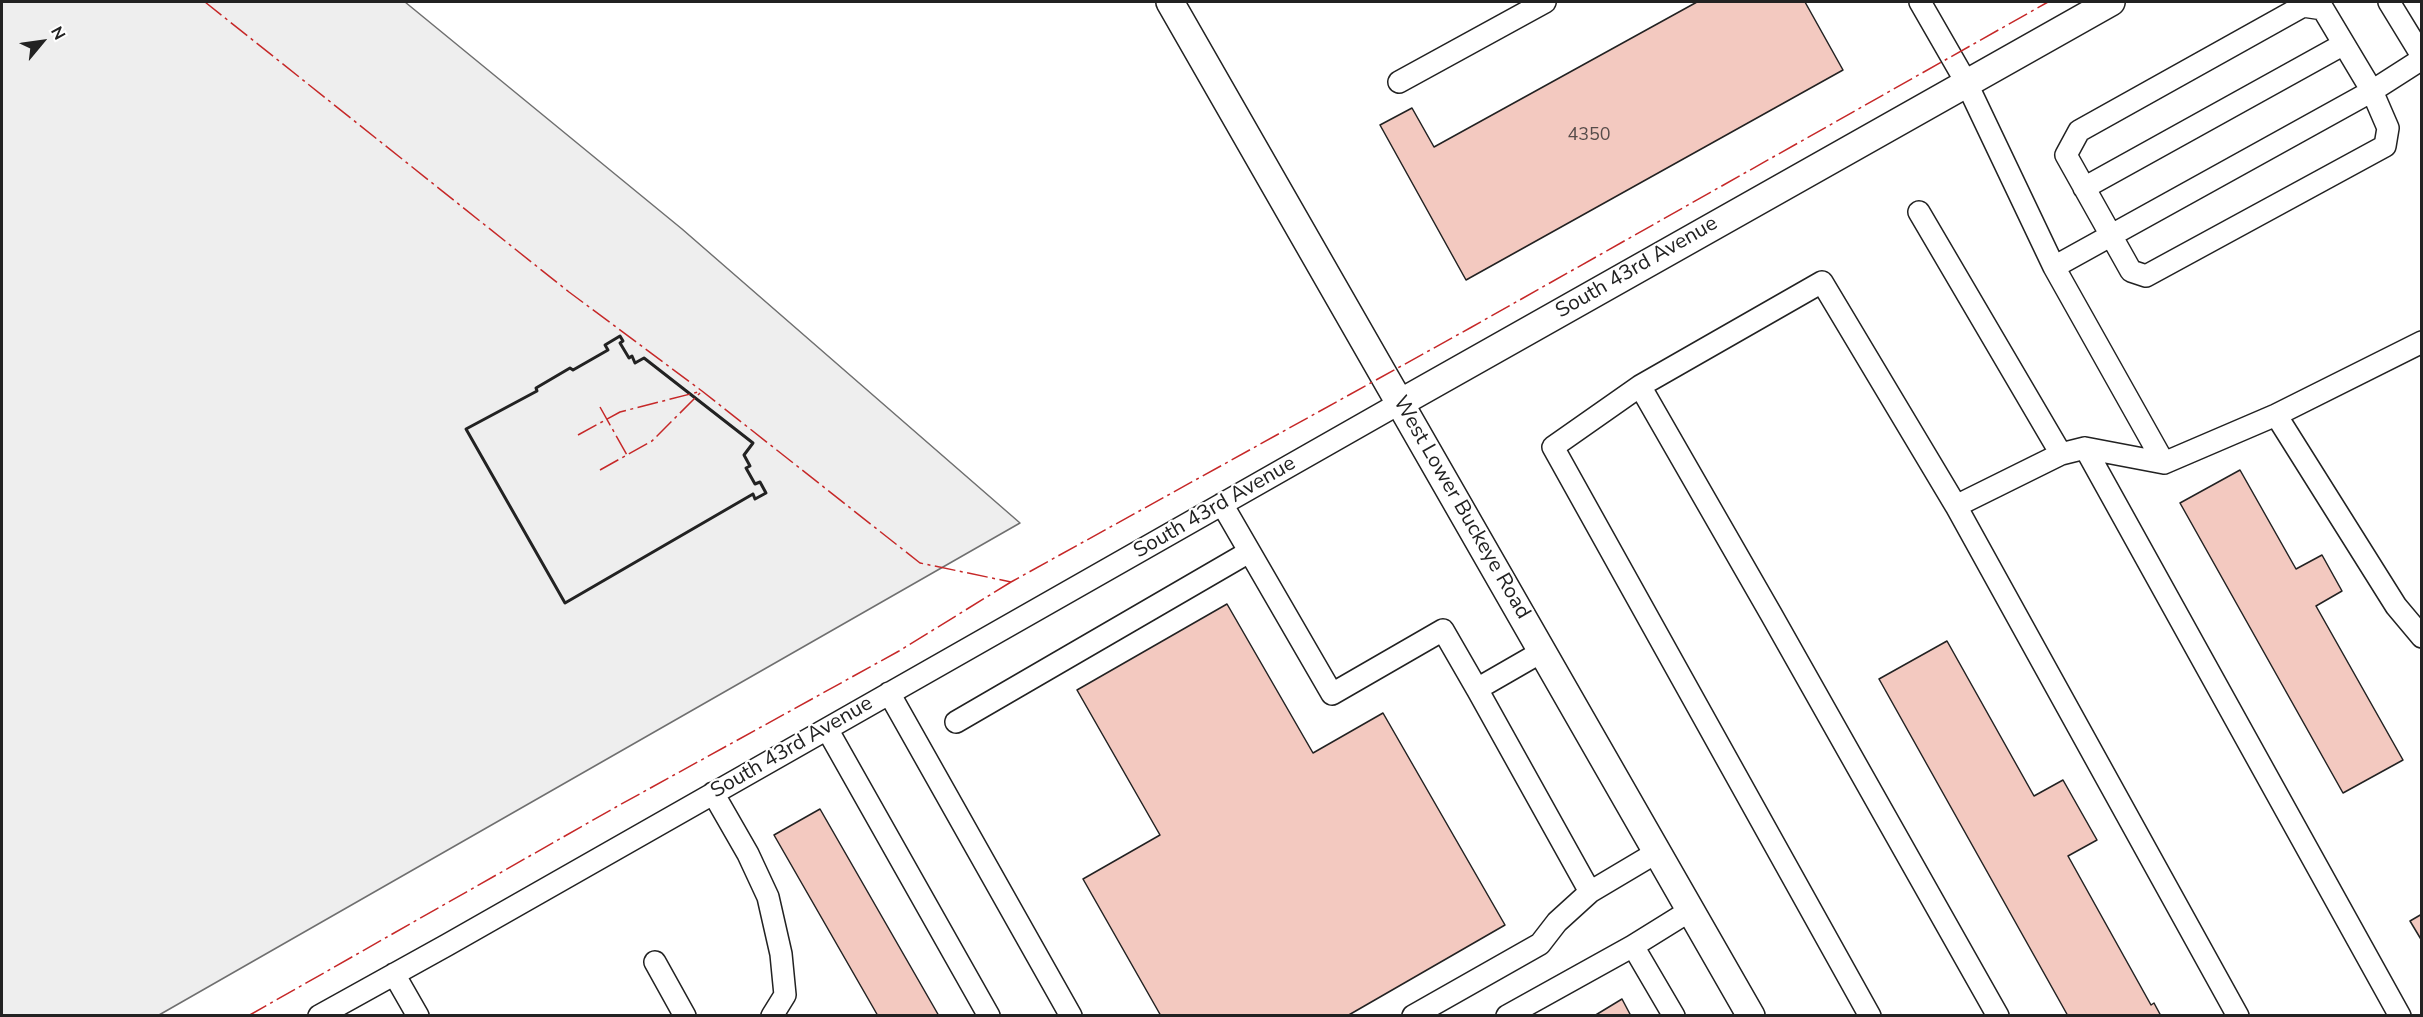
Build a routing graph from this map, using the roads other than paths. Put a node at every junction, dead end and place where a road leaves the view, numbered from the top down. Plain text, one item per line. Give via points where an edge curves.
1 (1170, 2) edge
2 (1545, 2) edge
3 (1920, 2) edge
4 (2111, 2) edge
5 (2389, 2) edge
6 (2344, 44) junction
7 (2421, 58) edge
8 (1399, 82) dead end
9 (1966, 82) junction
10 (2372, 91) junction
11 (2084, 188) junction
12 (1919, 212) dead end
13 (2111, 236) junction
14 (2054, 267) junction
15 (2421, 342) edge
16 (1640, 386) junction
17 (1400, 403) junction
18 (2276, 415) junction
19 (2085, 448) junction
20 (2061, 454) junction
21 (2164, 463) junction
22 (1222, 504) junction
23 (1956, 506) junction
24 (1249, 552) junction
25 (2421, 637) edge
26 (1544, 651) junction
27 (1477, 689) junction
28 (889, 693) junction
29 (956, 722) dead end
30 (827, 729) junction
31 (713, 794) junction
32 (1659, 851) junction
33 (1590, 892) junction
34 (1691, 910) junction
35 (1633, 946) junction
36 (655, 962) dead end
37 (394, 974) junction
38 (778, 1012) edge
39 (319, 1016) edge
40 (418, 1016) edge
41 (685, 1016) edge
42 (989, 1016) edge
43 (1071, 1016) edge
44 (1413, 1016) edge
45 (1507, 1016) edge
46 (1674, 1016) edge
47 (1751, 1016) edge
48 (1870, 1016) edge
49 (1998, 1016) edge
50 (2238, 1016) edge
51 (2400, 1016) edge

1 - 17 main road, West Lower Buckeye Road
2 - 8 street
3 - 9 street
4 - 9 main road, South 43rd Avenue
5 - 7 street
6 - 10 street
6 - 11 street
6 - 11 street via 2323,9 2303,6 2079,131 2066,155
7 - 10 street
9 - 14 street
9 - 17 main road, South 43rd Avenue
10 - 13 street
10 - 13 street via 2388,128 2385,146 2146,276 2131,271
11 - 13 street
12 - 20 street
13 - 14 street
14 - 21 street
15 - 18 street
16 - 23 street via 1821,282
16 - 48 street via 1553,447
16 - 49 street
17 - 22 street, South 43rd Avenue
17 - 26 main road, West Lower Buckeye Road
18 - 21 street
18 - 25 street via 2396,606
19 - 20 street
19 - 21 street
19 - 51 street
20 - 23 street
22 - 24 street
22 - 28 street, South 43rd Avenue
23 - 50 street
24 - 27 street via 1332,694 1443,630
24 - 29 street
26 - 27 street
26 - 32 main road, West Lower Buckeye Road
27 - 33 street
28 - 30 street, South 43rd Avenue
28 - 43 street
30 - 31 street, South 43rd Avenue
30 - 42 street
31 - 37 street, South 43rd Avenue
31 - 38 street via 768,897 781,954 785,995
32 - 33 street
32 - 34 main road, West Lower Buckeye Road
33 - 44 street via 1540,944
34 - 35 street
34 - 47 main road, West Lower Buckeye Road
35 - 45 street
35 - 46 street
36 - 41 street
37 - 39 street, South 43rd Avenue
37 - 40 street

